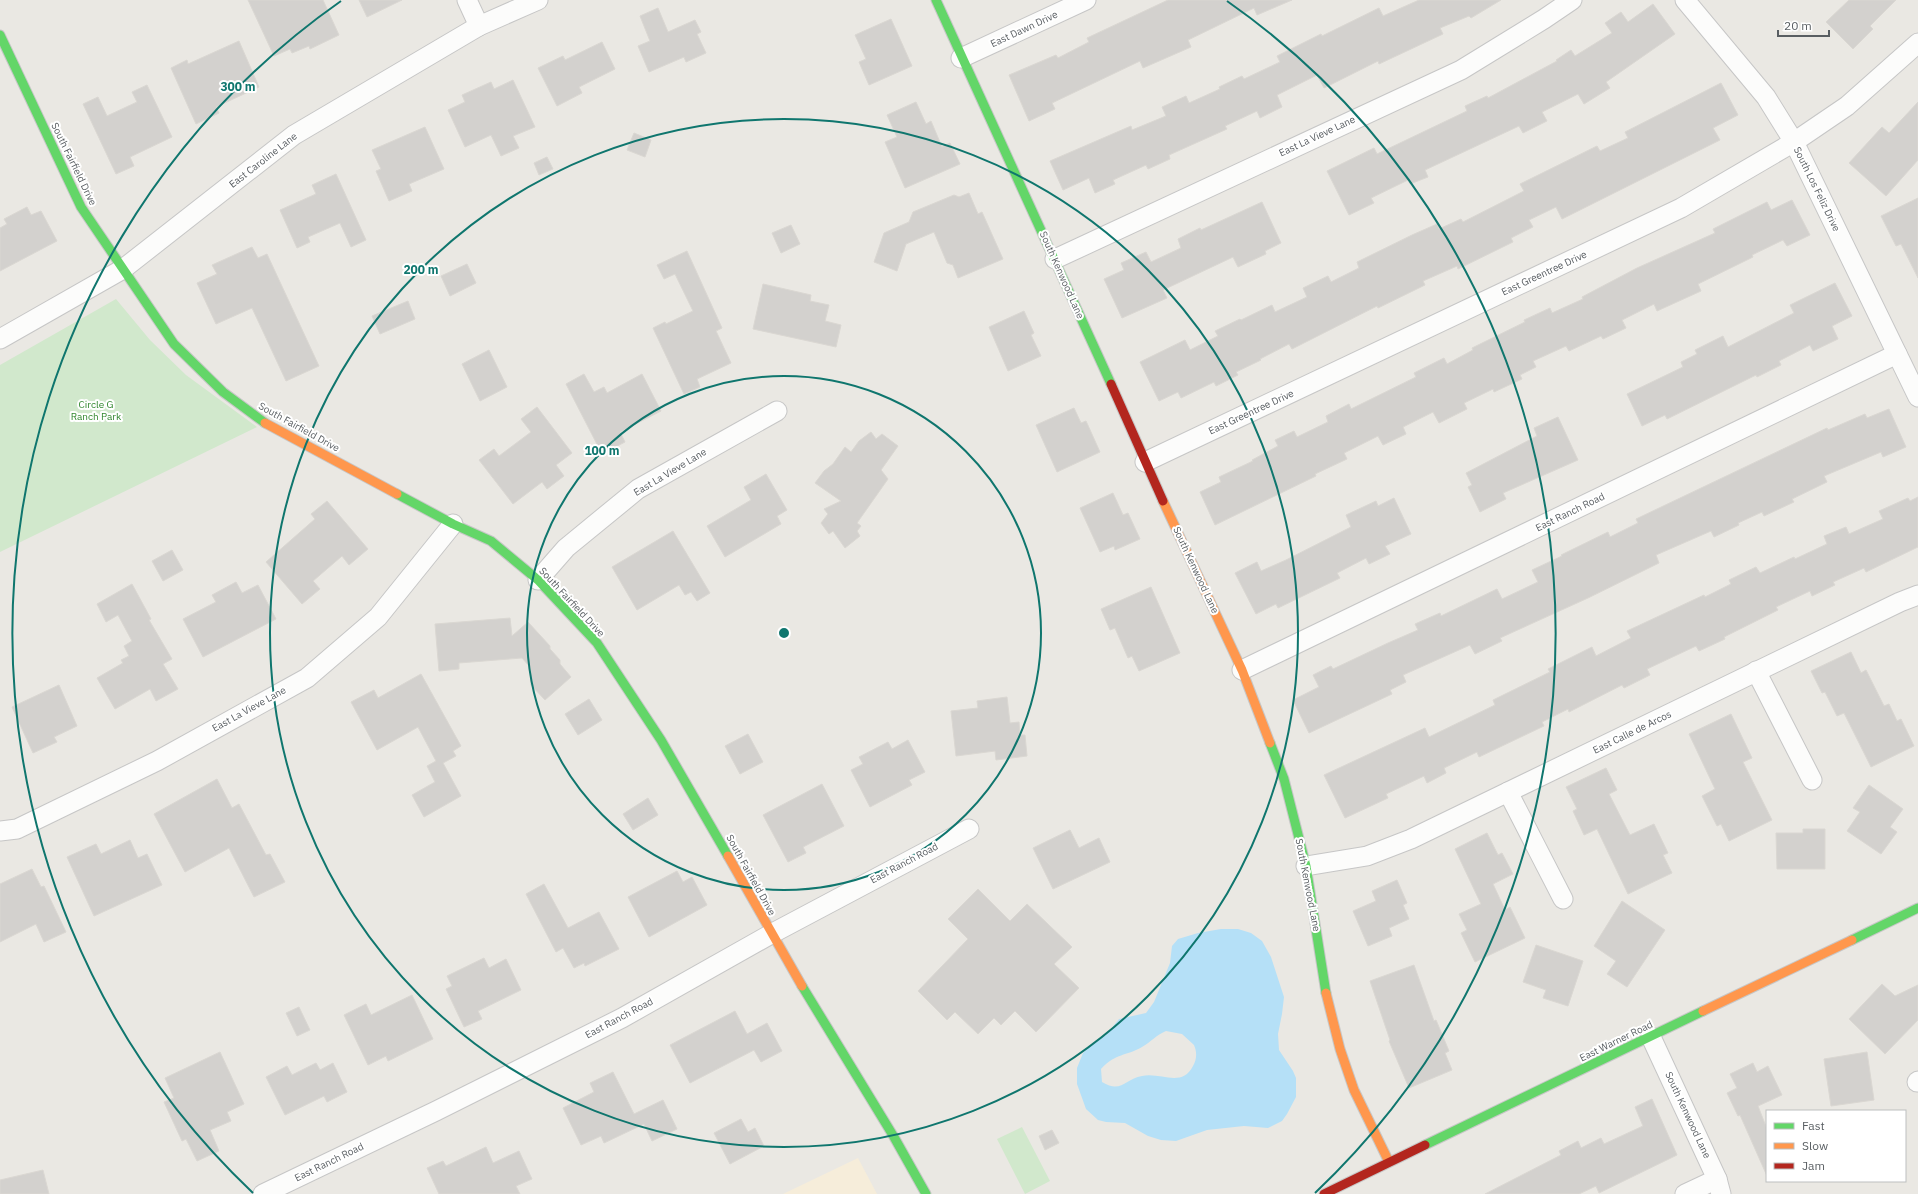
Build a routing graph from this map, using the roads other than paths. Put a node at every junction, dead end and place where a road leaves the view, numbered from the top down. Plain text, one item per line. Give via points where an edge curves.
1 (467, 0) edge
2 (538, 0) edge
3 (936, 0) edge
4 (1086, 0) edge
5 (1572, 0) edge
6 (1685, 0) edge
7 (479, 26) junction
8 (0, 35) edge
9 (1918, 43) edge
10 (961, 58) junction
11 (1794, 142) junction
12 (1055, 259) junction
13 (123, 269) junction
14 (0, 339) edge
15 (1897, 354) junction
16 (1918, 397) edge
17 (776, 411) dead end
18 (1145, 462) junction
19 (453, 524) junction
20 (538, 580) junction
21 (1918, 595) edge
22 (1242, 670) junction
23 (1756, 671) junction
24 (1812, 780) dead end
25 (1508, 792) junction
26 (969, 829) dead end
27 (0, 831) edge
28 (1306, 866) junction
29 (1563, 899) dead end
30 (1918, 908) edge
31 (771, 934) junction
32 (1651, 1037) junction
33 (1389, 1162) junction
34 (1719, 1186) edge
35 (263, 1194) edge
36 (926, 1194) edge
37 (1324, 1194) edge
38 (1685, 1194) edge

1 - 7 street
2 - 7 street, East Caroline Lane
3 - 10 street, South Kenwood Lane
4 - 10 street, East Dawn Drive
5 - 12 street, East La Vieve Lane via 1461,70
6 - 11 street, South Los Feliz Drive via 1766,97
7 - 13 street, East Caroline Lane via 294,135
8 - 13 street, South Fairfield Drive via 81,207
9 - 11 street, East Greentree Drive via 1848,106
10 - 12 street, South Kenwood Lane
11 - 15 street, South Los Feliz Drive
11 - 18 street, East Greentree Drive via 1681,208
12 - 18 street, South Kenwood Lane
13 - 14 street, East Caroline Lane
13 - 19 street, South Fairfield Drive via 174,344 223,392 259,420
15 - 16 street, South Los Feliz Drive
15 - 22 street, East Ranch Road
17 - 20 street, East La Vieve Lane via 638,489 566,548
18 - 22 street, South Kenwood Lane
19 - 20 street, South Fairfield Drive via 491,541
19 - 27 street, East La Vieve Lane via 378,617 307,678 157,761 17,829
20 - 31 street, South Fairfield Drive via 597,643 648,719 703,811
21 - 23 street, East Calle de Arcos
22 - 28 street, South Kenwood Lane via 1284,779
23 - 24 street
23 - 25 street, East Calle de Arcos
25 - 28 street, East Calle de Arcos via 1411,839 1367,856
25 - 29 street
26 - 31 street, East Ranch Road
28 - 33 street, South Kenwood Lane via 1326,992 1340,1049 1354,1090
30 - 32 street, East Warner Road
31 - 35 street, East Ranch Road via 622,1018
31 - 36 street, South Fairfield Drive
32 - 33 street, East Warner Road
32 - 34 street, South Kenwood Lane
33 - 37 street, East Warner Road
34 - 38 street

